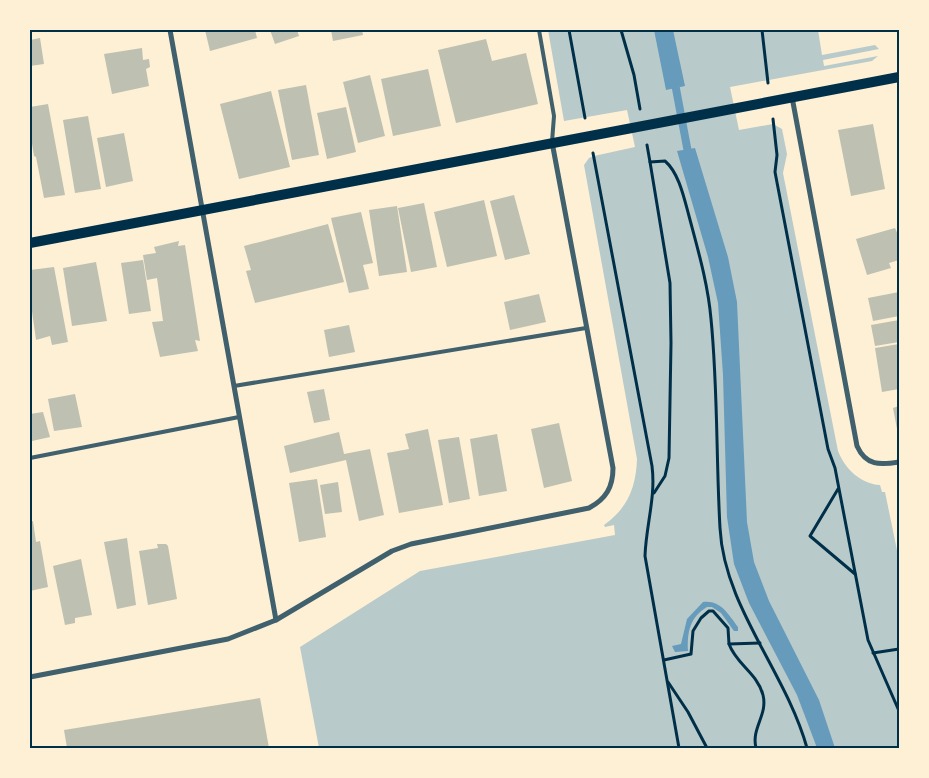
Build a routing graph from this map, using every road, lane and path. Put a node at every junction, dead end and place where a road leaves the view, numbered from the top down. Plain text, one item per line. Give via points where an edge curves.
1 (170, 30) edge
2 (539, 30) edge
3 (569, 30) edge
4 (621, 30) edge
5 (762, 30) edge
6 (899, 77) edge
7 (767, 80) dead end
8 (792, 97) junction
9 (640, 113) dead end
10 (585, 117) dead end
11 (773, 124) dead end
12 (646, 139) dead end
13 (552, 142) junction
14 (594, 156) dead end
15 (650, 162) junction
16 (202, 211) junction
17 (30, 242) edge
18 (586, 328) junction
19 (234, 386) junction
20 (239, 417) junction
21 (30, 458) edge
22 (899, 462) edge
23 (838, 489) junction
24 (654, 494) junction
25 (856, 574) junction
26 (276, 620) junction
27 (760, 643) junction
28 (729, 644) junction
29 (899, 649) edge
30 (873, 654) junction
31 (664, 660) junction
32 (30, 677) edge
33 (668, 682) junction
34 (899, 711) edge
35 (679, 748) edge
36 (707, 748) edge
37 (756, 748) edge
38 (807, 748) edge

1 - 16 street
2 - 13 lane via 554,116
3 - 10 path
4 - 9 path via 634,75
5 - 7 path
6 - 8 main road
8 - 13 main road
8 - 22 street via 857,446 869,462
11 - 23 path via 777,149 776,181
12 - 15 path
13 - 16 main road
13 - 18 street
14 - 24 path via 652,466
15 - 24 path via 668,267 671,343 669,458 666,476
15 - 27 path via 665,161 673,169 707,286 716,384 718,501 724,560 733,588
16 - 17 main road
16 - 19 street
18 - 19 lane
18 - 26 street via 613,468 613,482 599,503 589,508 411,544 392,551
19 - 20 street
20 - 21 lane
20 - 26 street
23 - 25 path
23 - 25 path via 810,536
24 - 31 path via 645,556
25 - 30 path
26 - 32 street via 228,639
27 - 28 path
27 - 38 path via 792,705
28 - 31 path via 728,628 709,611 693,631 691,654
28 - 37 path via 756,679 764,698 763,713 755,730
29 - 30 path
30 - 34 path
31 - 33 path
33 - 35 path
33 - 36 path

